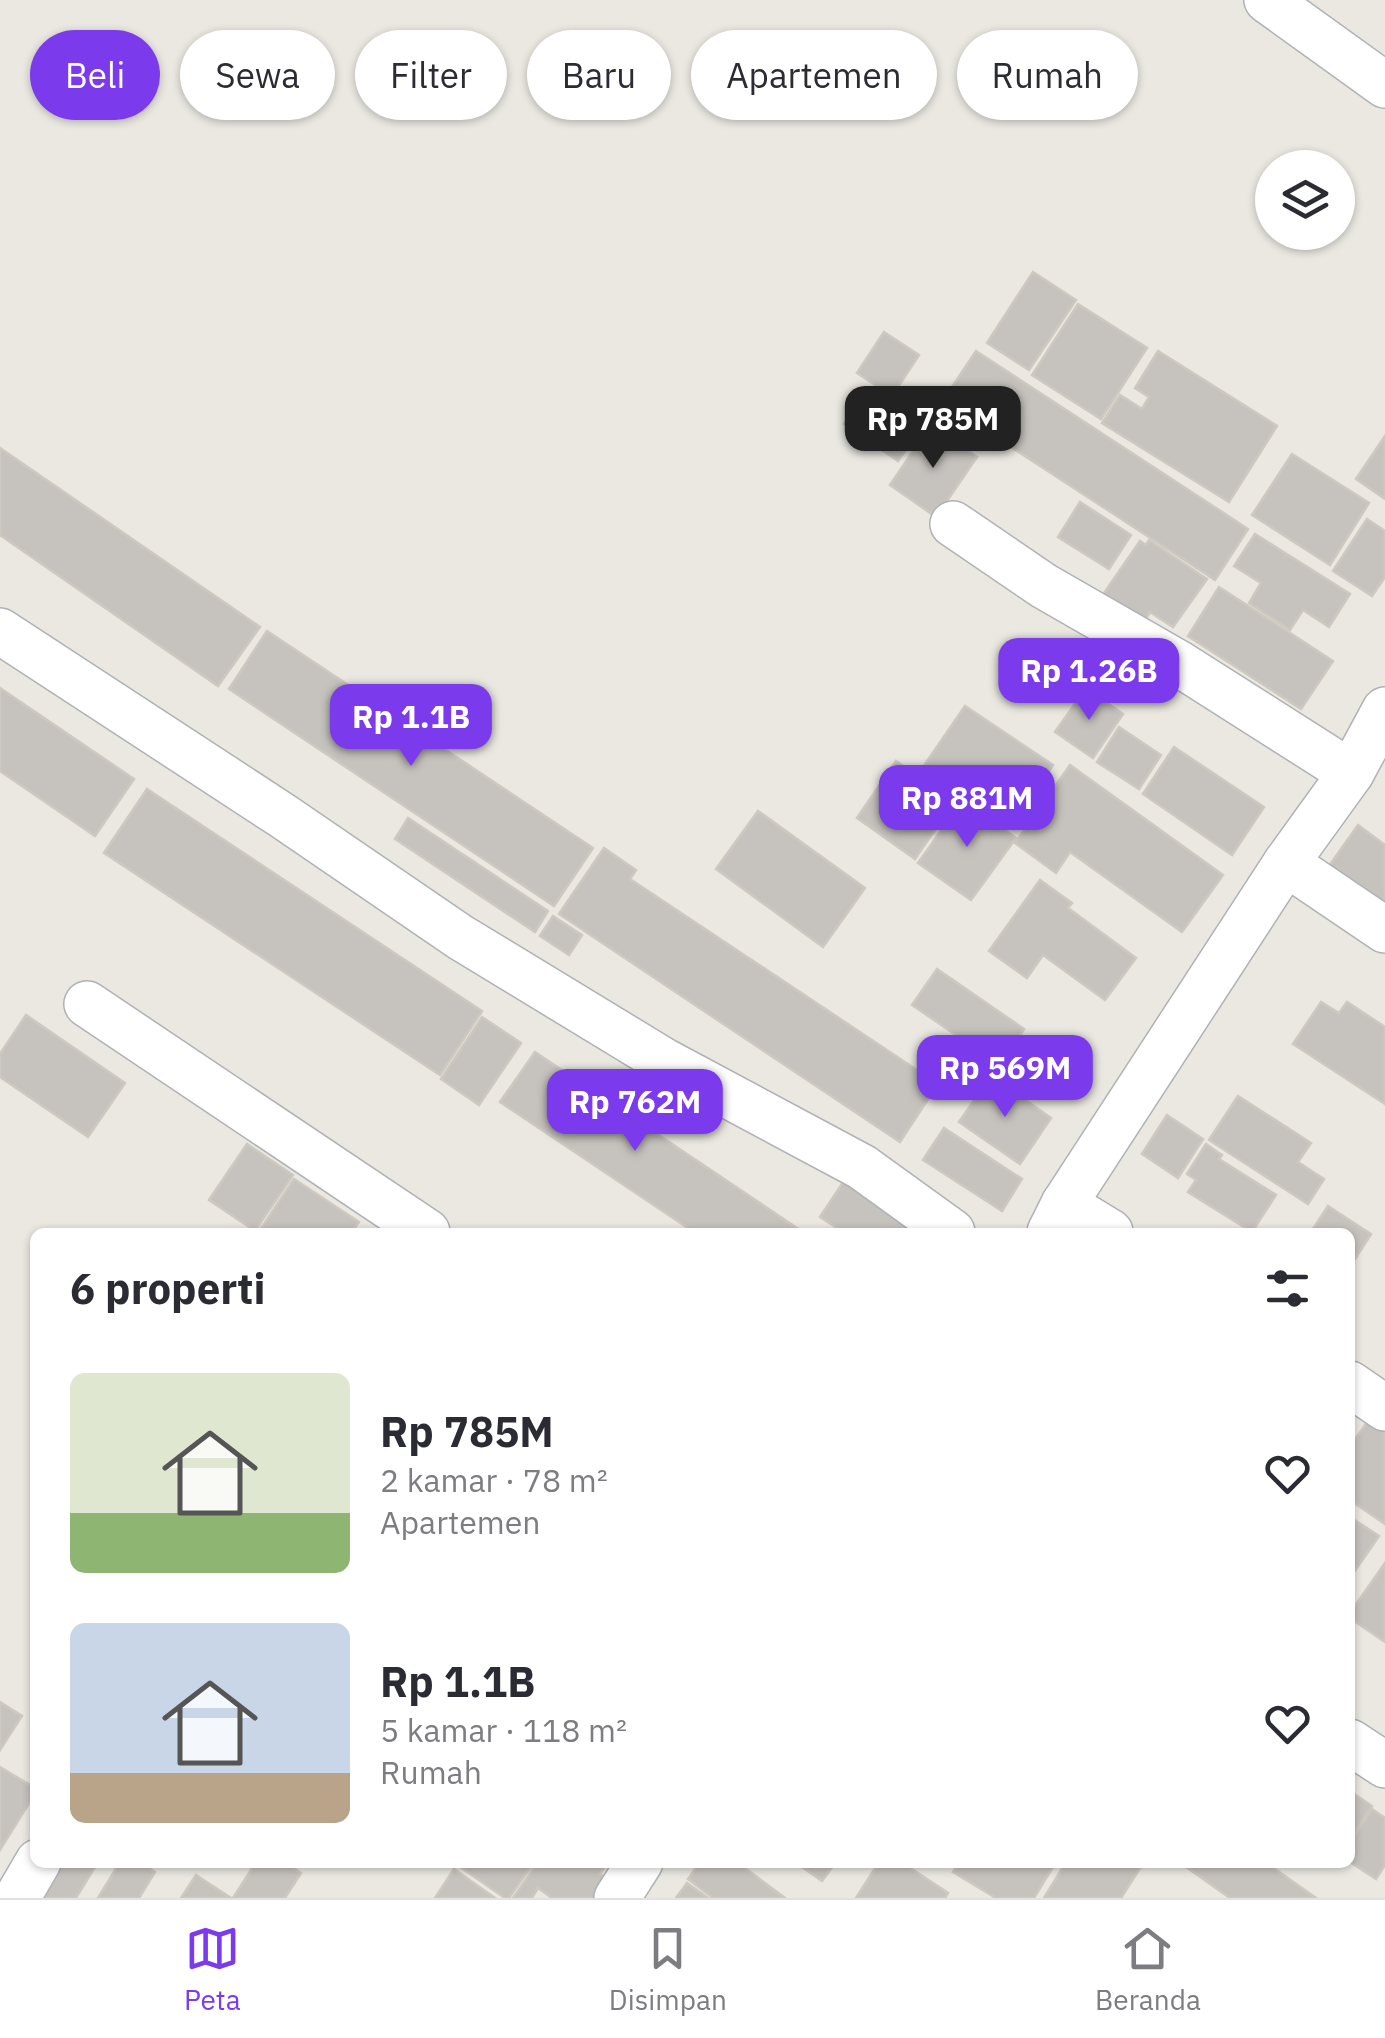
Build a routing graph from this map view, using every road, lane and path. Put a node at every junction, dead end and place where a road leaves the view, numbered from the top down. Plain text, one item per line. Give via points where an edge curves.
1 (1267, 0) edge
2 (1385, 85) edge
3 (953, 524) dead end
4 (0, 631) edge
5 (1385, 710) edge
6 (1351, 773) junction
7 (1286, 863) junction
8 (1385, 930) edge
9 (87, 1004) dead end
10 (1057, 1218) edge
11 (420, 1228) edge
12 (946, 1228) edge
13 (1095, 1228) edge
14 (1355, 1387) edge
15 (1385, 1408) edge
16 (1355, 1745) edge
17 (1385, 1765) edge
18 (34, 1868) edge
19 (636, 1868) edge
20 (17, 1898) edge
21 (617, 1898) edge

1 - 2 street
3 - 6 street
4 - 12 street via 460,937 664,1061 862,1167
5 - 6 street
6 - 7 street
7 - 8 street
7 - 10 street
9 - 11 street
10 - 13 street
14 - 15 street
16 - 17 street
18 - 20 street
19 - 21 street

